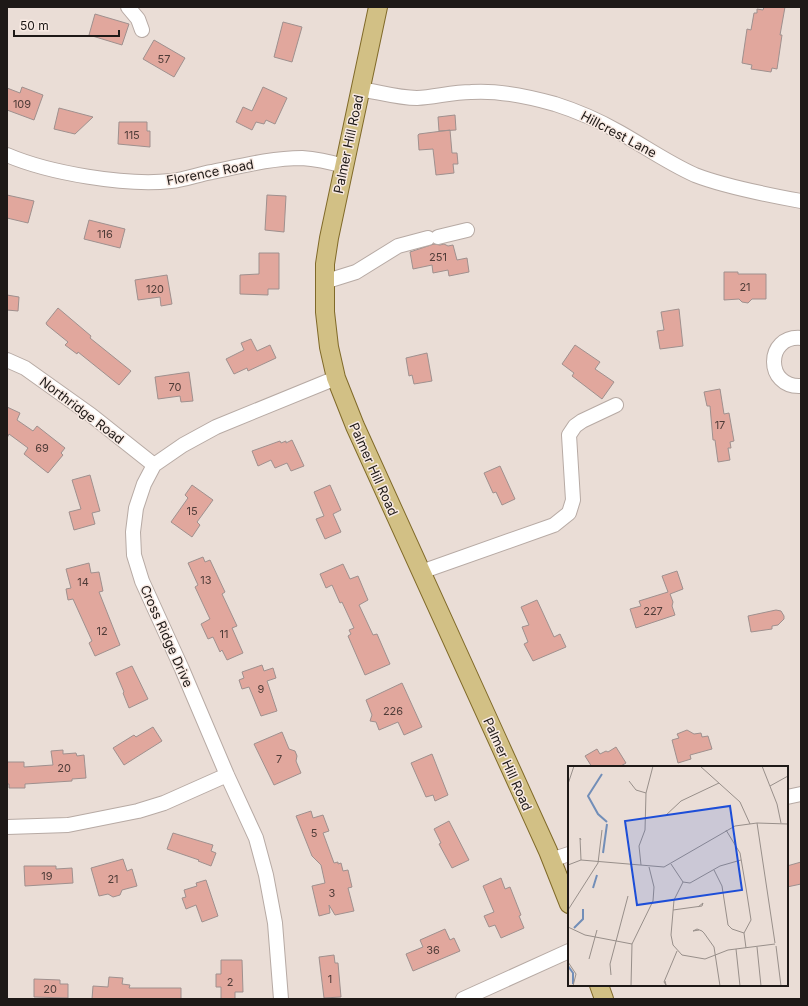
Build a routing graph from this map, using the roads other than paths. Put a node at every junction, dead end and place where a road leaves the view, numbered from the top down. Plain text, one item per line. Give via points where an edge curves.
1 (128, 7) edge
2 (378, 7) edge
3 (142, 30) dead end
4 (360, 89) junction
5 (7, 155) edge
6 (344, 166) junction
7 (801, 200) edge
8 (467, 230) dead end
9 (324, 282) junction
10 (801, 338) edge
11 (7, 360) edge
12 (336, 378) junction
13 (801, 386) edge
14 (616, 405) dead end
15 (154, 465) junction
16 (421, 572) junction
17 (227, 775) junction
18 (801, 794) edge
19 (788, 797) edge
20 (7, 827) edge
21 (568, 854) edge
22 (551, 860) junction
23 (568, 902) edge
24 (568, 951) edge
25 (599, 986) edge
26 (281, 999) edge
27 (463, 999) edge
28 (604, 999) edge

1 - 3 street via 138,19
2 - 4 main road, Palmer Hill Road
4 - 6 main road, Palmer Hill Road
4 - 7 street, Hillcrest Lane via 416,98 482,92 554,104 584,114 618,131 695,175 724,184
5 - 6 street, Florence Road via 20,161 66,172 145,182 172,181 281,159 303,158
6 - 9 main road, Palmer Hill Road via 329,238
8 - 9 street via 398,246 356,272
9 - 12 main road, Palmer Hill Road via 329,347
10 - 13 street via 789,339 781,344 774,360 775,369 782,380
11 - 15 street, Northridge Road via 37,376
12 - 15 street, Cross Ridge Drive via 216,427
12 - 16 main road, Palmer Hill Road
14 - 16 street via 582,421 569,435 573,500 569,514 554,525
15 - 17 street, Cross Ridge Drive via 136,508 134,555 142,581
16 - 22 main road, Palmer Hill Road
17 - 20 street via 164,803 138,811 68,825
17 - 26 street, Cross Ridge Drive via 256,838 266,875 275,923
18 - 19 street
21 - 22 street
22 - 23 main road, Palmer Hill Road
24 - 27 street
25 - 28 main road

